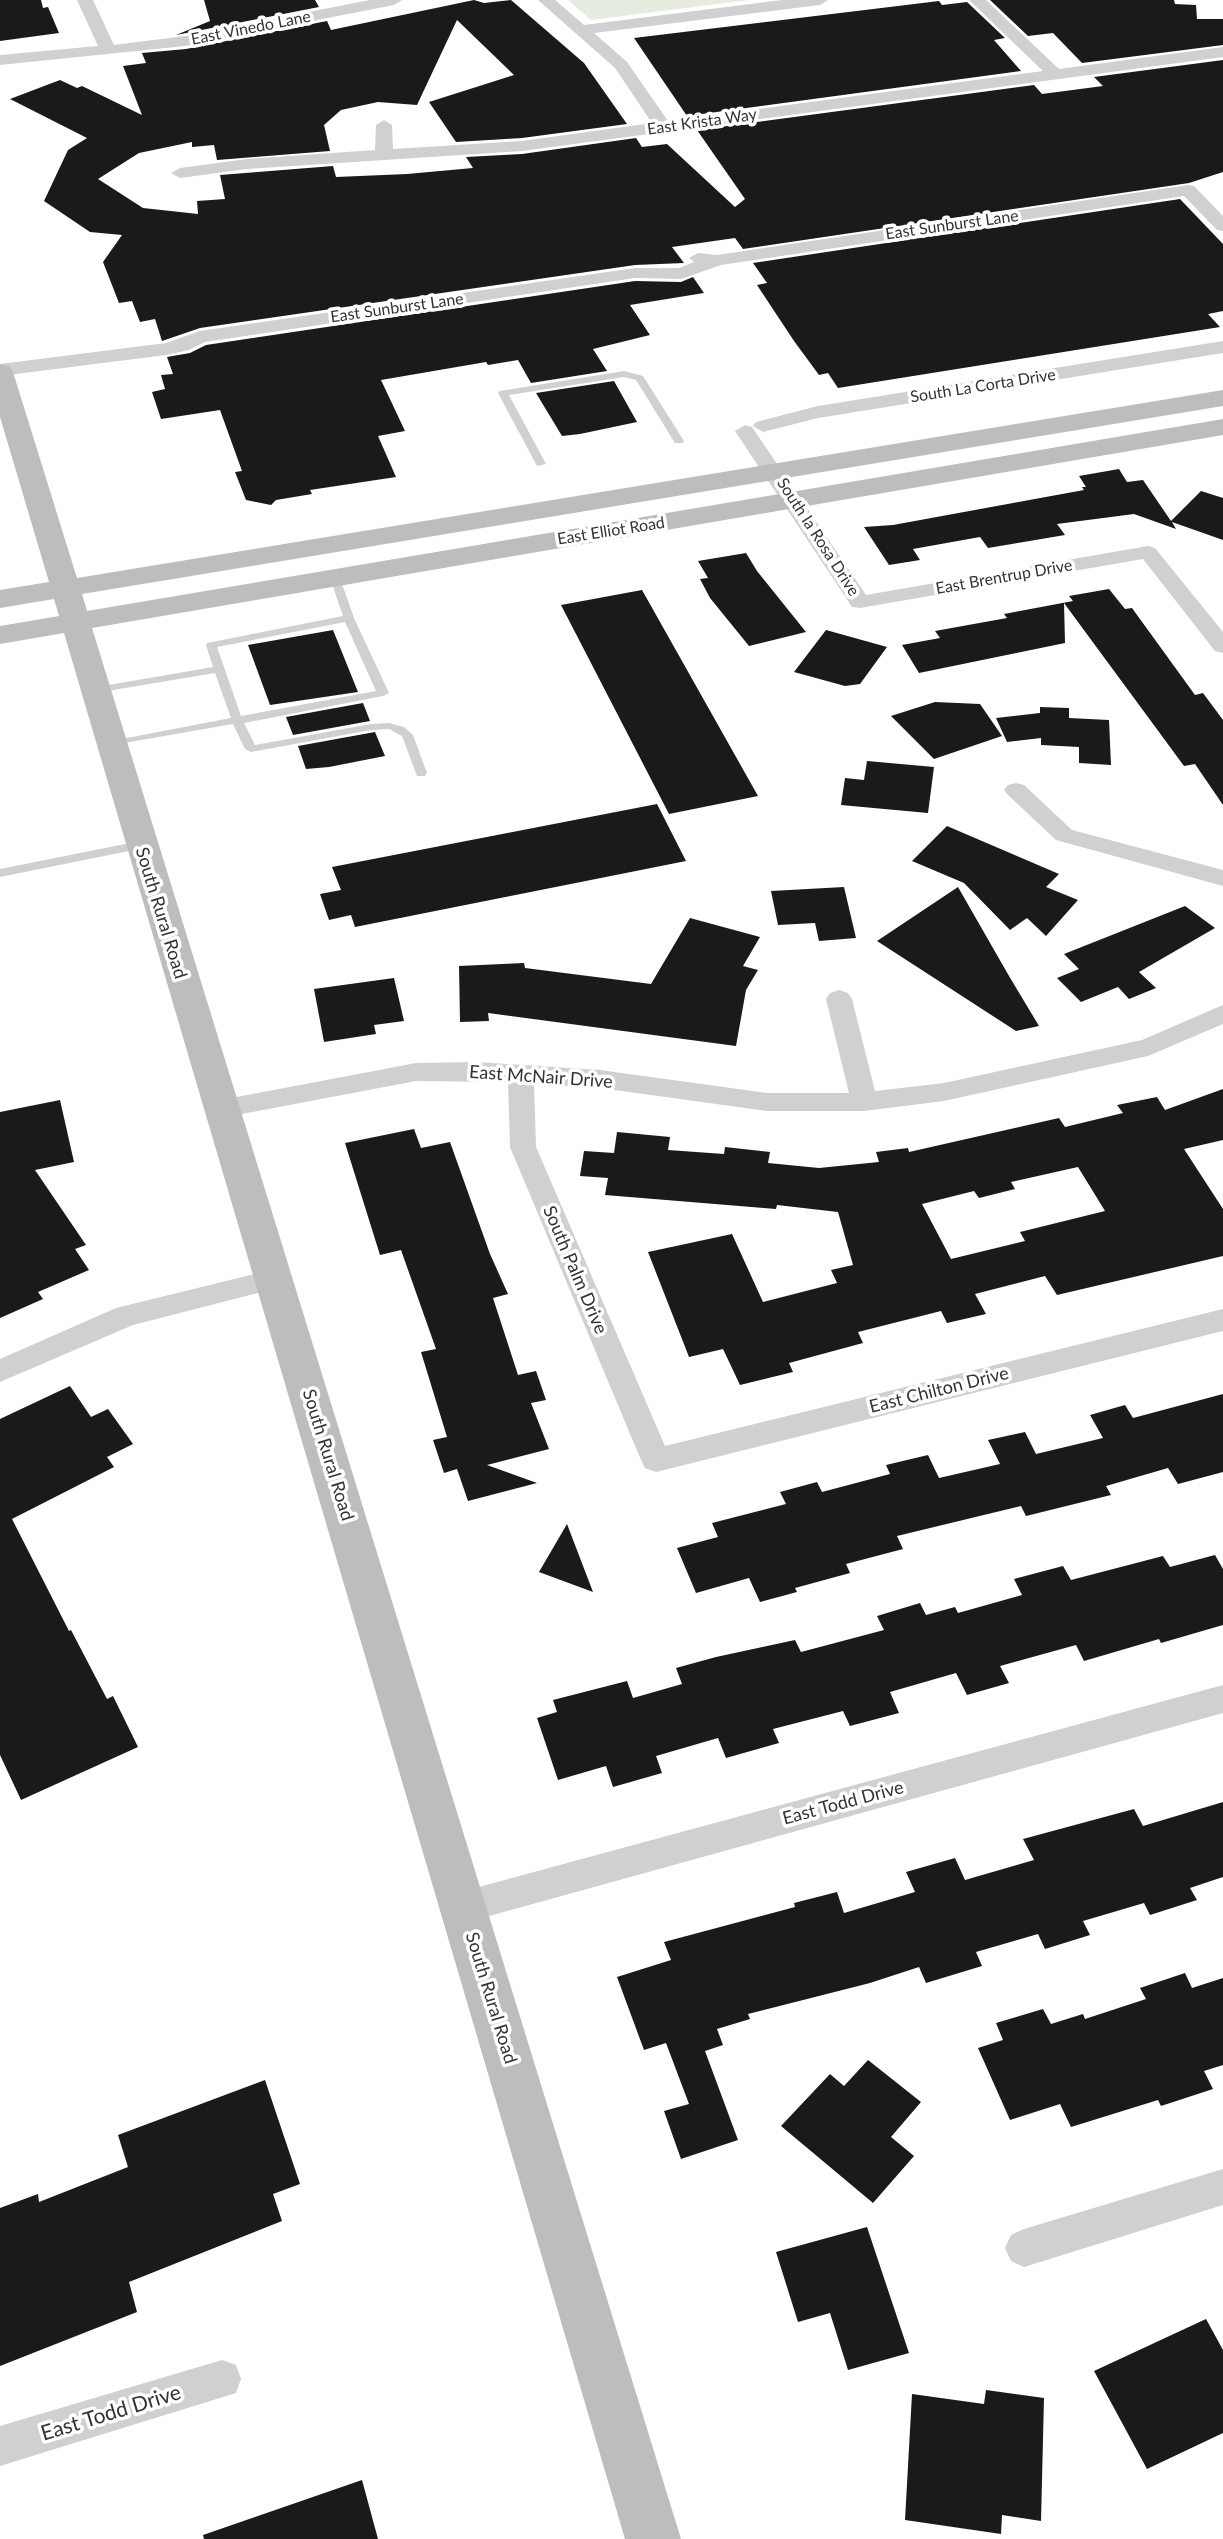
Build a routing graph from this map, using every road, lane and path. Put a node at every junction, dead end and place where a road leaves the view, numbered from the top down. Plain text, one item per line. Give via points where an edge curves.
1 (85, 0) edge
2 (394, 0) edge
3 (546, 0) edge
4 (820, 0) edge
5 (977, 0) edge
6 (580, 30) junction
7 (108, 51) junction
8 (1223, 52) edge
9 (0, 60) edge
10 (32, 61) junction
11 (0, 71) edge
12 (1055, 74) junction
13 (384, 125) dead end
14 (663, 127) junction
15 (384, 157) junction
16 (180, 173) dead end
17 (1223, 226) edge
18 (200, 337) junction
19 (1223, 347) edge
20 (0, 372) edge
21 (1223, 398) edge
22 (1223, 427) edge
23 (754, 428) joint
24 (679, 441) dead end
25 (541, 464) dead end
26 (775, 473) junction
27 (793, 500) junction
28 (595, 503) junction
29 (450, 558) junction
30 (335, 578) junction
31 (65, 589) junction
32 (0, 599) edge
33 (860, 602) joint
34 (349, 618) junction
35 (75, 623) junction
36 (0, 635) edge
37 (1223, 646) edge
38 (219, 670) junction
39 (95, 690) junction
40 (237, 720) junction
41 (111, 744) junction
42 (421, 774) dead end
43 (1016, 790) dead end
44 (140, 845) junction
45 (0, 873) edge
46 (1223, 878) edge
47 (839, 999) dead end
48 (1223, 1014) edge
49 (521, 1074) junction
50 (864, 1102) junction
51 (220, 1109) junction
52 (275, 1279) junction
53 (1223, 1320) edge
54 (0, 1371) edge
55 (656, 1460) joint
56 (1223, 1699) edge
57 (464, 1907) junction
58 (1223, 2187) edge
59 (1024, 2248) dead end
60 (222, 2379) dead end
61 (0, 2446) edge
62 (653, 2539) edge

1 - 7 street
2 - 7 street, East Vinedo Lane via 226,34
3 - 6 street
4 - 6 street
5 - 12 street
6 - 14 street via 621,65
7 - 10 street, East Vinedo Lane via 82,61
8 - 12 street, East Krista Way
9 - 10 street, East Vinedo Lane
10 - 11 street, East Vinedo Lane
12 - 14 street, East Krista Way
13 - 15 street
14 - 15 street, East Krista Way via 523,146
15 - 16 street, East Krista Way via 247,164
17 - 18 street, East Sunburst Lane via 1188,190 717,260 681,274 635,273
18 - 18 street, East Sunburst Lane via 172,334 66,349 0,370 182,346
19 - 23 street, South La Corta Drive via 818,412
20 - 31 main road, South Rural Road
21 - 26 main road, East Elliot Road
22 - 27 main road, East Elliot Road
23 - 26 street, South la Rosa Drive
24 - 25 lane via 640,378 624,374 503,393
26 - 27 street, South la Rosa Drive
26 - 28 main road, East Elliot Road
27 - 29 main road, East Elliot Road
27 - 33 street, South la Rosa Drive
28 - 29 main road via 549,524 460,542 446,550
28 - 31 main road, East Elliot Road
29 - 30 main road, East Elliot Road
30 - 34 lane
30 - 35 main road, East Elliot Road
31 - 32 main road, East Elliot Road
31 - 35 main road, South Rural Road
33 - 37 street, East Brentrup Drive via 1148,552
34 - 38 lane via 211,645
34 - 40 lane via 383,693
35 - 36 main road, East Elliot Road
35 - 39 main road, South Rural Road
38 - 39 lane
38 - 40 lane
39 - 41 main road, South Rural Road
40 - 41 lane
40 - 42 lane via 251,749 389,726 400,729 407,735
41 - 44 main road, South Rural Road
43 - 46 street via 1065,835
44 - 45 lane
44 - 51 main road, South Rural Road
47 - 50 street
48 - 50 street, East McNair Drive via 1148,1047 944,1092
49 - 50 street, East McNair Drive via 600,1079 767,1102
49 - 51 street, East McNair Drive via 416,1072
49 - 55 street, South Palm Drive via 523,1147
51 - 52 main road, South Rural Road
52 - 54 street via 126,1316
52 - 57 main road, South Rural Road
53 - 55 street, East Chilton Drive
56 - 57 street, East Todd Drive
57 - 62 main road, South Rural Road
58 - 59 street
60 - 61 street, East Todd Drive

